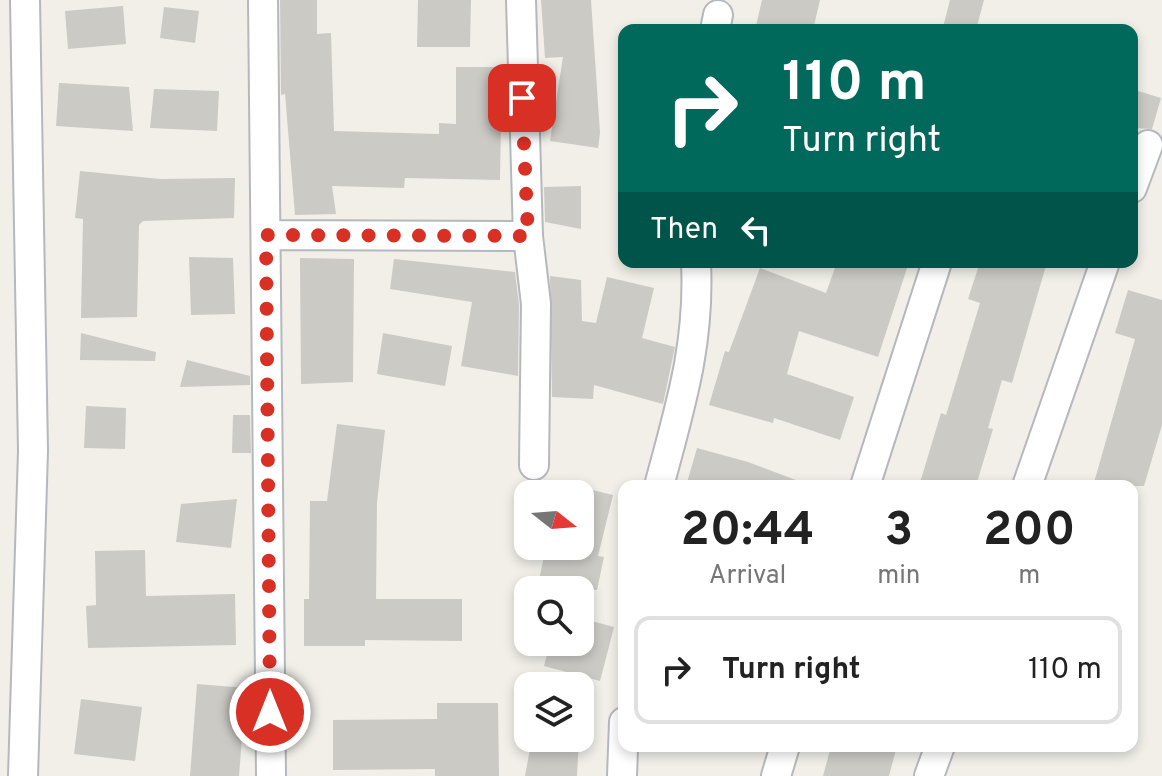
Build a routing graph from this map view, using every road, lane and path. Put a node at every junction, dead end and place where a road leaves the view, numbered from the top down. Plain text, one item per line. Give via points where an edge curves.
1 (25, 0) edge
2 (263, 0) edge
3 (521, 0) edge
4 (1148, 145) dead end
5 (1138, 172) edge
6 (266, 235) junction
7 (528, 236) junction
8 (696, 268) edge
9 (935, 268) edge
10 (1103, 268) edge
11 (534, 465) dead end
12 (661, 480) edge
13 (867, 480) edge
14 (1029, 480) edge
15 (623, 752) edge
16 (783, 752) edge
17 (938, 752) edge
18 (23, 776) edge
19 (271, 776) edge
20 (622, 776) edge
21 (776, 776) edge
22 (929, 776) edge

1 - 18 street via 33,451
2 - 6 street
3 - 7 street
4 - 5 street
6 - 7 street
6 - 19 street
7 - 11 street via 536,304
8 - 12 street via 698,311 690,366
9 - 13 street
10 - 14 street
15 - 20 street
16 - 21 street
17 - 22 street

